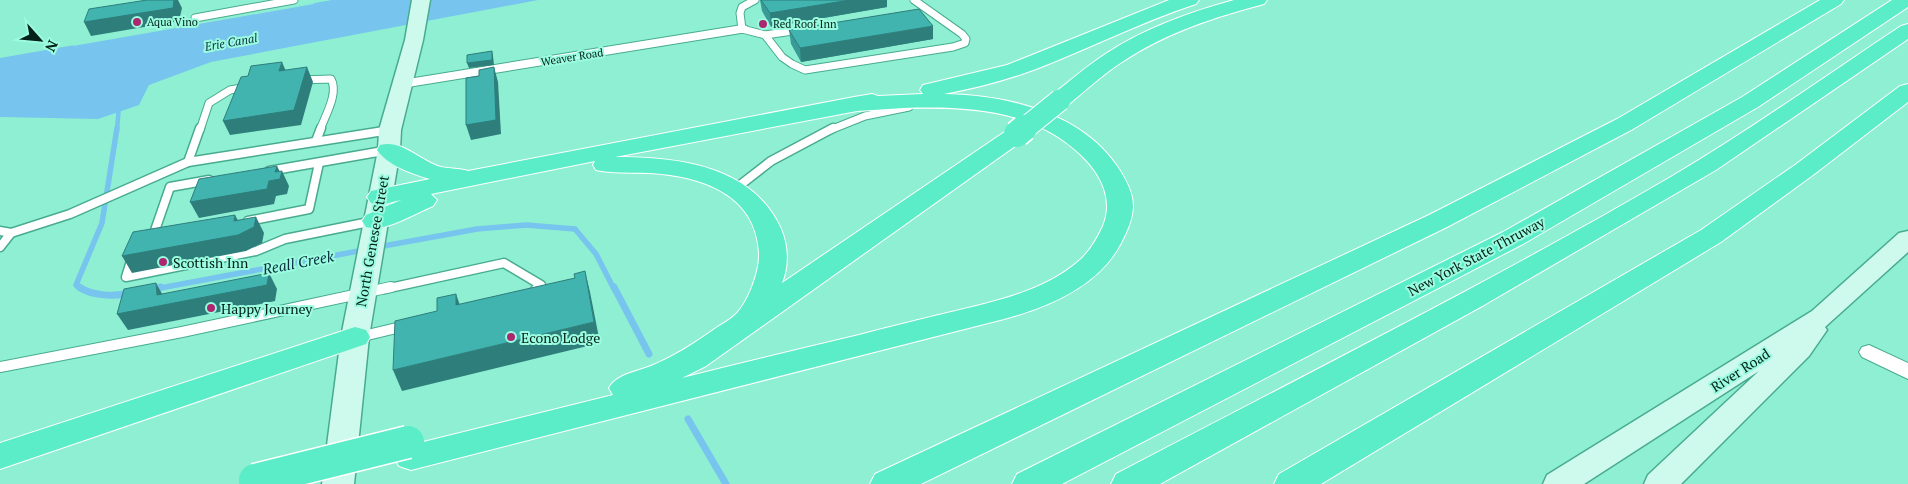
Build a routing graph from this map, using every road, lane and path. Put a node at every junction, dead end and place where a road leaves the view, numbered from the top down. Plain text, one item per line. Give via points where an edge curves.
1 (294, 0) edge
2 (422, 0) edge
3 (755, 0) edge
4 (914, 0) edge
5 (1188, 0) edge
6 (1257, 0) edge
7 (1834, 0) edge
8 (1905, 0) edge
9 (929, 10) junction
10 (920, 12) edge
11 (195, 18) dead end
12 (742, 29) junction
13 (804, 29) edge
14 (1908, 30) edge
15 (765, 35) junction
16 (296, 80) edge
17 (402, 84) junction
18 (256, 86) edge
19 (1908, 91) edge
20 (854, 104) junction
21 (986, 104) junction
22 (390, 140) junction
23 (316, 141) junction
24 (188, 162) junction
25 (319, 163) junction
26 (263, 172) edge
27 (485, 175) junction
28 (216, 179) edge
29 (735, 189) junction
30 (376, 218) junction
31 (235, 224) edge
32 (0, 231) edge
33 (11, 233) junction
34 (1908, 238) edge
35 (161, 239) edge
36 (0, 247) edge
37 (136, 250) edge
38 (365, 281) junction
39 (527, 298) edge
40 (1822, 317) junction
41 (747, 320) junction
42 (413, 326) edge
43 (355, 338) junction
44 (1869, 352) dead end
45 (0, 367) edge
46 (1908, 372) edge
47 (410, 450) junction
48 (0, 456) edge
49 (247, 482) edge
50 (303, 484) edge
51 (338, 484) edge
52 (888, 484) edge
53 (1030, 484) edge
54 (1129, 484) edge
55 (1292, 484) edge
56 (1558, 484) edge
57 (1660, 484) edge

1 - 11 lane
2 - 17 main road, North Genesee Street
3 - 12 lane via 742,7
4 - 9 lane
5 - 20 highway via 1000,74
6 - 41 highway, bridge via 1188,21 1114,58 1017,134
7 - 52 highway via 1625,124 1438,222
8 - 53 highway, New York State Thruway via 1750,102 1513,238
9 - 10 lane
9 - 15 lane via 962,34 965,43 806,70 783,59
12 - 15 lane
12 - 17 street, Weaver Road
13 - 15 lane
14 - 54 highway via 1679,182 1437,319
16 - 23 lane via 331,78 334,84
17 - 22 main road, North Genesee Street
18 - 24 lane via 230,90 209,103
19 - 55 highway via 1711,236
20 - 21 highway via 950,100
20 - 27 highway
21 - 29 lane via 902,108 866,115 832,128 763,166
21 - 47 highway via 1049,122 1068,133 1093,152 1113,178 1121,205 1117,225 1102,254 1084,271 1046,294 1004,309
22 - 23 lane
22 - 25 lane
22 - 27 highway via 407,162 427,171 448,176
22 - 30 main road, North Genesee Street
23 - 24 lane
24 - 33 lane via 70,214
25 - 26 lane
25 - 31 lane via 309,209
27 - 30 highway
28 - 35 lane via 170,187 152,241
29 - 30 highway via 686,170 651,164 606,164 458,190
29 - 41 highway via 754,203 772,241 773,266 762,295
30 - 37 lane via 285,239 256,251 126,277
30 - 38 main road, North Genesee Street
32 - 33 lane
33 - 36 lane
34 - 40 main road, River Road
38 - 39 lane via 504,263 541,285
38 - 43 main road, North Genesee Street
38 - 45 lane via 182,332
40 - 56 main road, River Road
40 - 57 main road via 1799,350
41 - 47 highway via 695,358 633,386
42 - 43 lane
43 - 48 highway
43 - 51 main road, North Genesee Street
44 - 46 street
47 - 49 highway, bridge
47 - 50 highway

